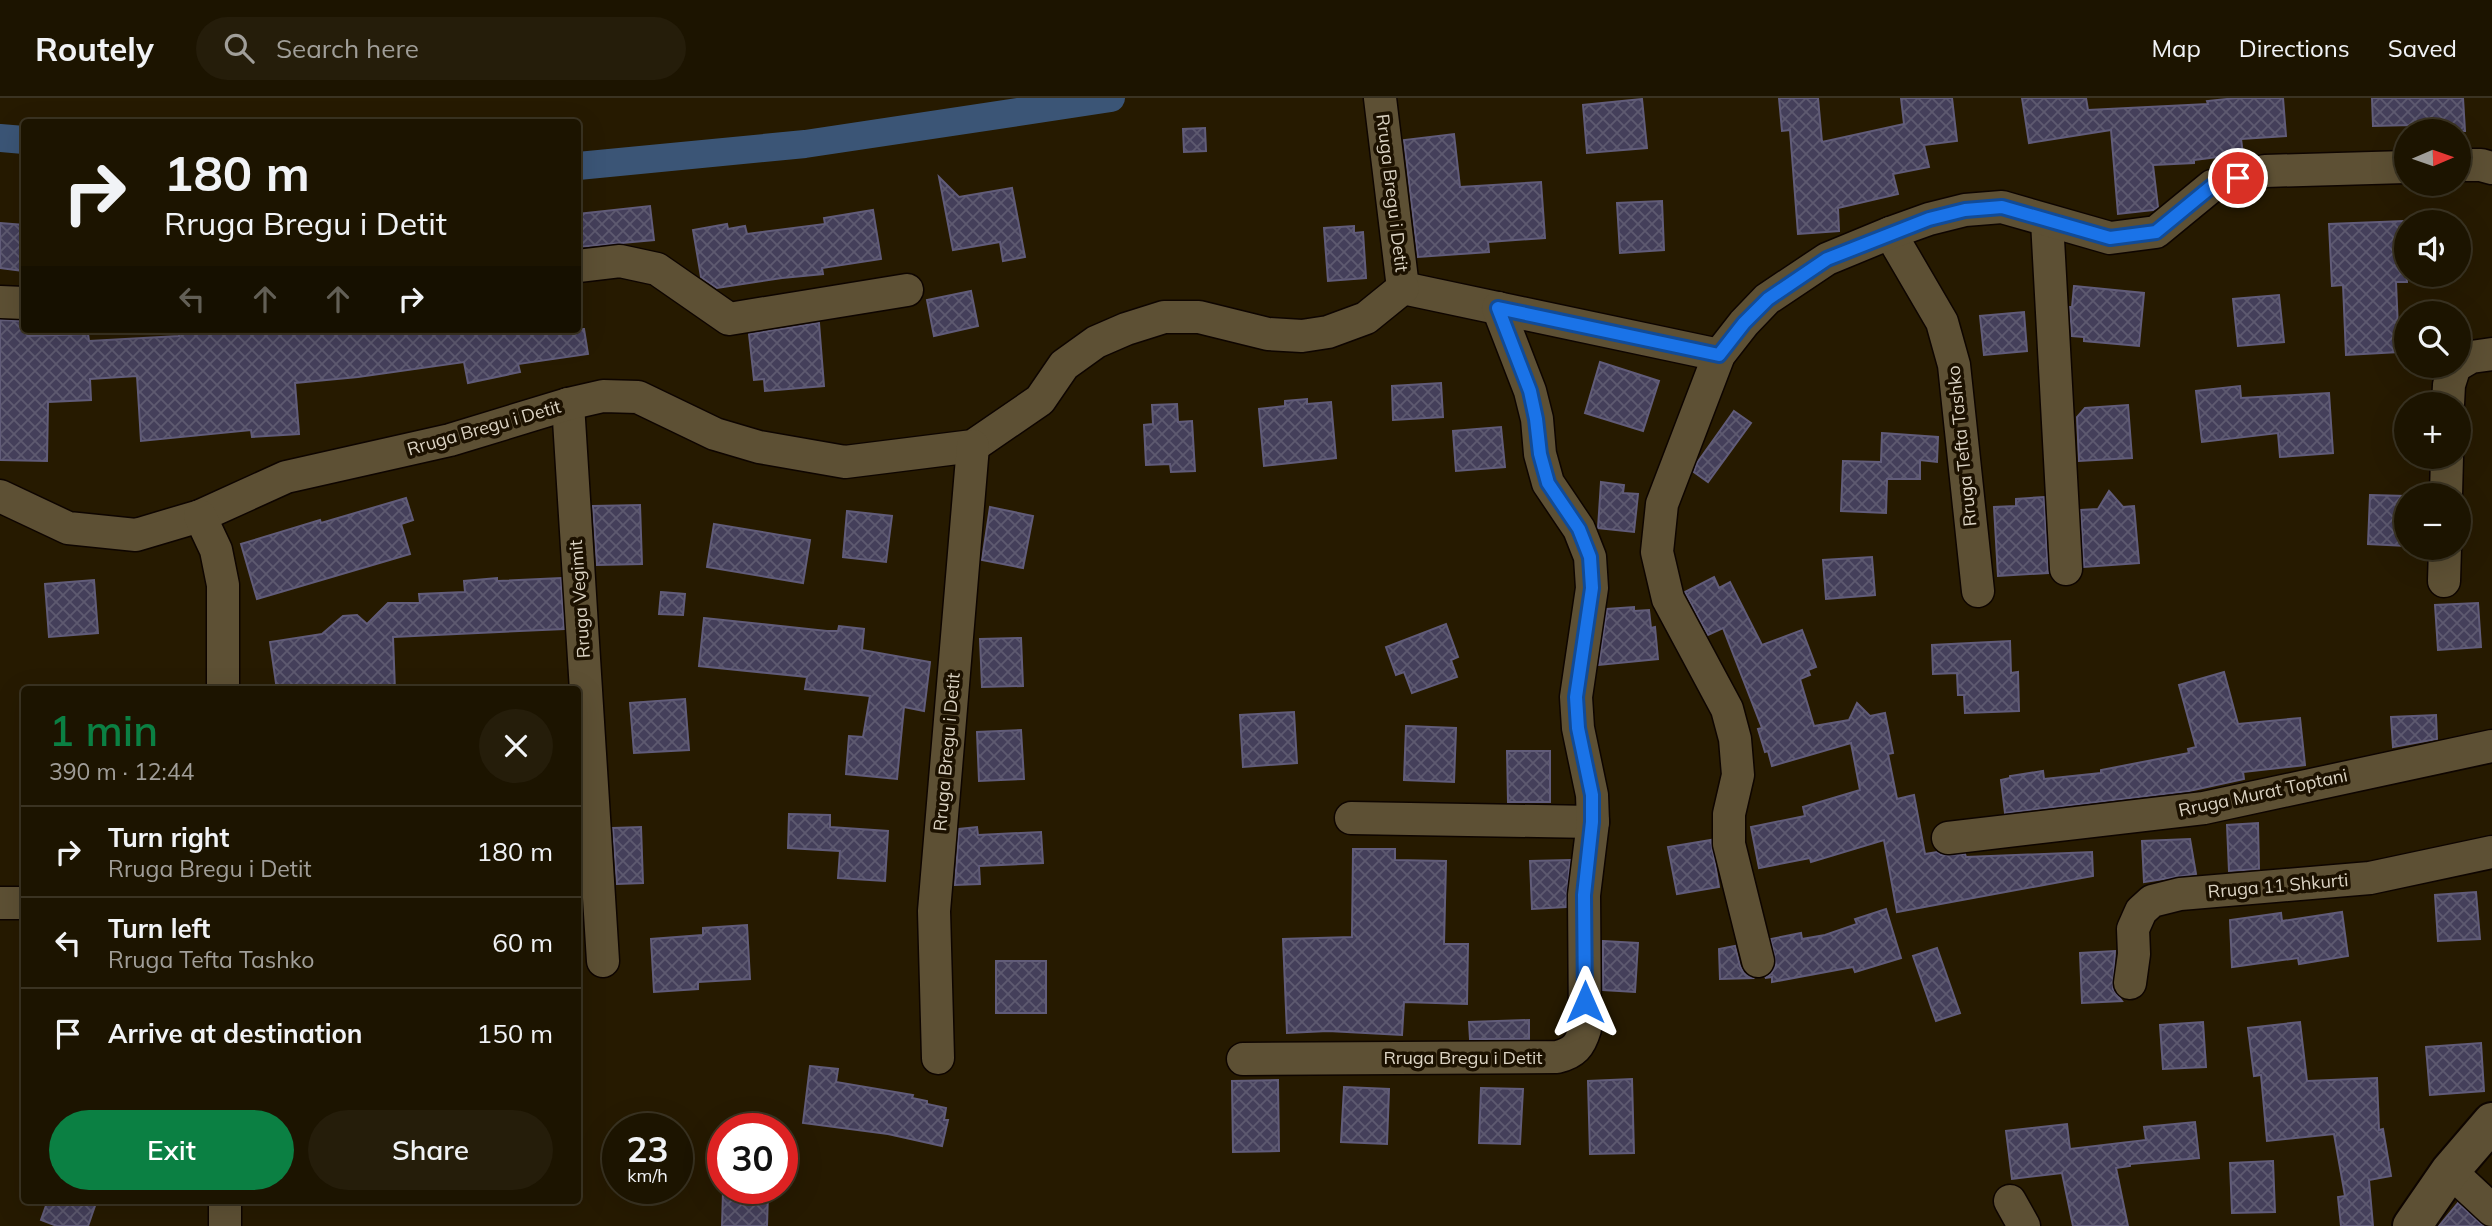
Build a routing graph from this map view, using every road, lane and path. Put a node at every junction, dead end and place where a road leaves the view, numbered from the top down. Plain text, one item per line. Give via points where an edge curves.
1 (1381, 108) edge
2 (2471, 164) edge
3 (2394, 167) edge
4 (2492, 168) edge
5 (2048, 221) junction
6 (1890, 233) junction
7 (581, 266) edge
8 (1403, 288) junction
9 (907, 290) dead end
10 (0, 302) edge
11 (21, 303) edge
12 (1498, 308) junction
13 (2492, 354) edge
14 (1719, 355) junction
15 (2471, 357) edge
16 (568, 404) junction
17 (973, 446) junction
18 (1, 499) edge
19 (200, 516) junction
20 (2445, 560) edge
21 (2066, 569) dead end
22 (2444, 581) dead end
23 (1978, 591) dead end
24 (223, 686) edge
25 (2492, 746) edge
26 (1351, 818) dead end
27 (1592, 822) junction
28 (1948, 838) dead end
29 (2492, 852) edge
30 (0, 903) edge
31 (21, 904) edge
32 (603, 961) dead end
33 (1758, 961) dead end
34 (2130, 983) dead end
35 (938, 1058) dead end
36 (1243, 1059) dead end
37 (2492, 1122) edge
38 (2450, 1171) junction
39 (225, 1204) edge
40 (2492, 1210) edge
41 (225, 1226) edge
42 (2412, 1226) edge

1 - 8 street, Rruga Bregu i Detit
2 - 4 street
3 - 5 street via 2264,171 2212,186 2156,232 2110,238
5 - 6 street via 2002,207 1965,210
5 - 21 street
6 - 14 street via 1827,259 1768,299
6 - 23 street, Rruga Tefta Tashko via 1942,322 1954,365
7 - 9 street via 620,261 657,269 729,319
8 - 12 street, Rruga Bregu i Detit
8 - 17 street, Rruga Bregu i Detit via 1366,318 1302,336 1268,334 1199,317 1164,317 1125,329 1096,342 1064,365 1040,400
10 - 11 street
12 - 14 street, Rruga Bregu i Detit
12 - 27 street, Rruga Bregu i Detit via 1530,391 1548,483 1579,529 1590,557 1592,588 1576,697
13 - 15 street
14 - 33 street via 1662,504 1657,552 1668,599 1727,709 1735,739 1738,775 1729,814 1729,844
16 - 17 street, Rruga Bregu i Detit via 603,396 638,397 715,434 845,462
16 - 19 street, Rruga Bregu i Detit via 450,440 286,477
16 - 32 street, Rruga Vegimit
17 - 35 street, Rruga Bregu i Detit via 934,911
18 - 19 street, Rruga Bregu i Detit via 68,528 136,535
19 - 24 street via 216,550 223,585
20 - 22 street
25 - 28 street, Rruga Murat Toptani via 2204,808
26 - 27 street
27 - 36 street, Rruga Bregu i Detit via 1584,895 1585,1029 1571,1054 1557,1058
29 - 34 street, Rruga 11 Shkurti via 2370,878 2180,894 2152,901 2133,929
30 - 31 street
37 - 38 main road
38 - 40 street
38 - 42 main road
39 - 41 street

